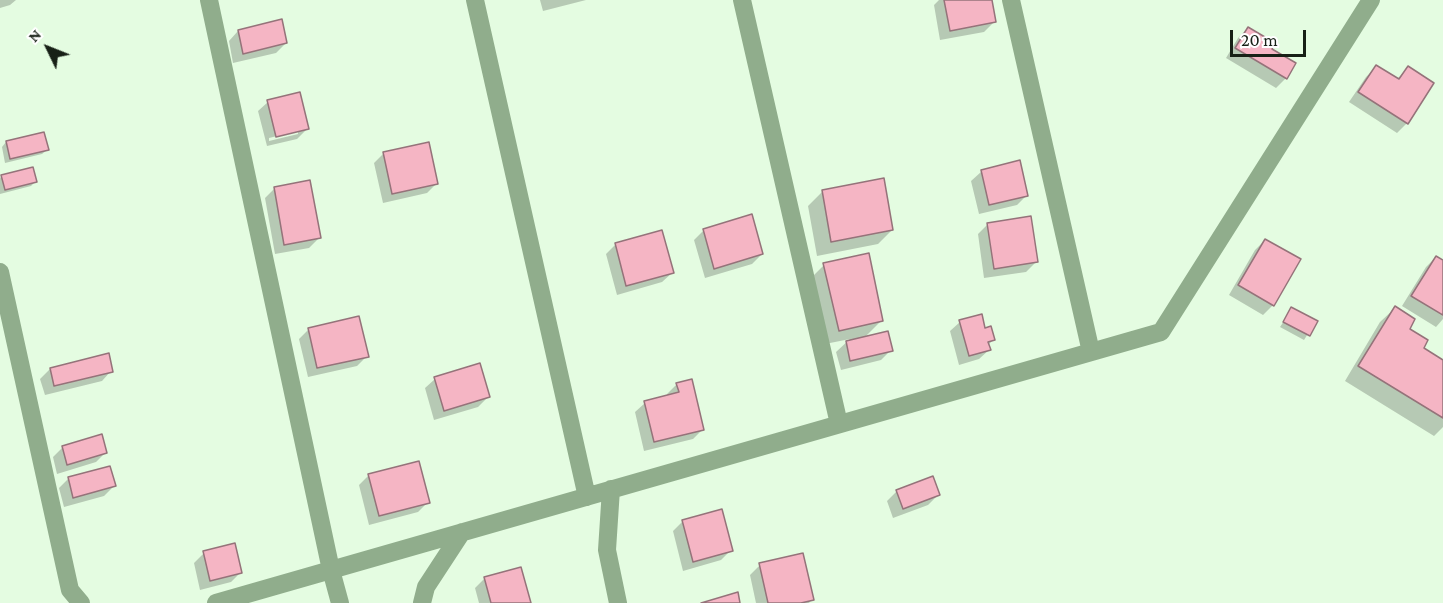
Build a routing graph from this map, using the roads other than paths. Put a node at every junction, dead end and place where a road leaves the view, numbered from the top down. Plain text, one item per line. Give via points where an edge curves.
1 (209, 0) edge
2 (475, 0) edge
3 (742, 0) edge
4 (1011, 0) edge
5 (1371, 0) edge
6 (0, 272) edge
7 (1091, 352) junction
8 (839, 424) junction
9 (611, 489) junction
10 (586, 496) junction
11 (462, 532) junction
12 (331, 570) junction
13 (81, 603) edge
14 (216, 603) edge
15 (340, 603) edge
16 (422, 603) edge
17 (618, 603) edge

1 - 12 street
2 - 10 street
3 - 8 street
4 - 7 street
5 - 7 street via 1161,332
6 - 13 street via 70,590
7 - 8 street
8 - 9 street
9 - 10 street
9 - 17 street via 607,550
10 - 11 street
11 - 12 street
11 - 16 street via 426,587
12 - 14 street
12 - 15 street

